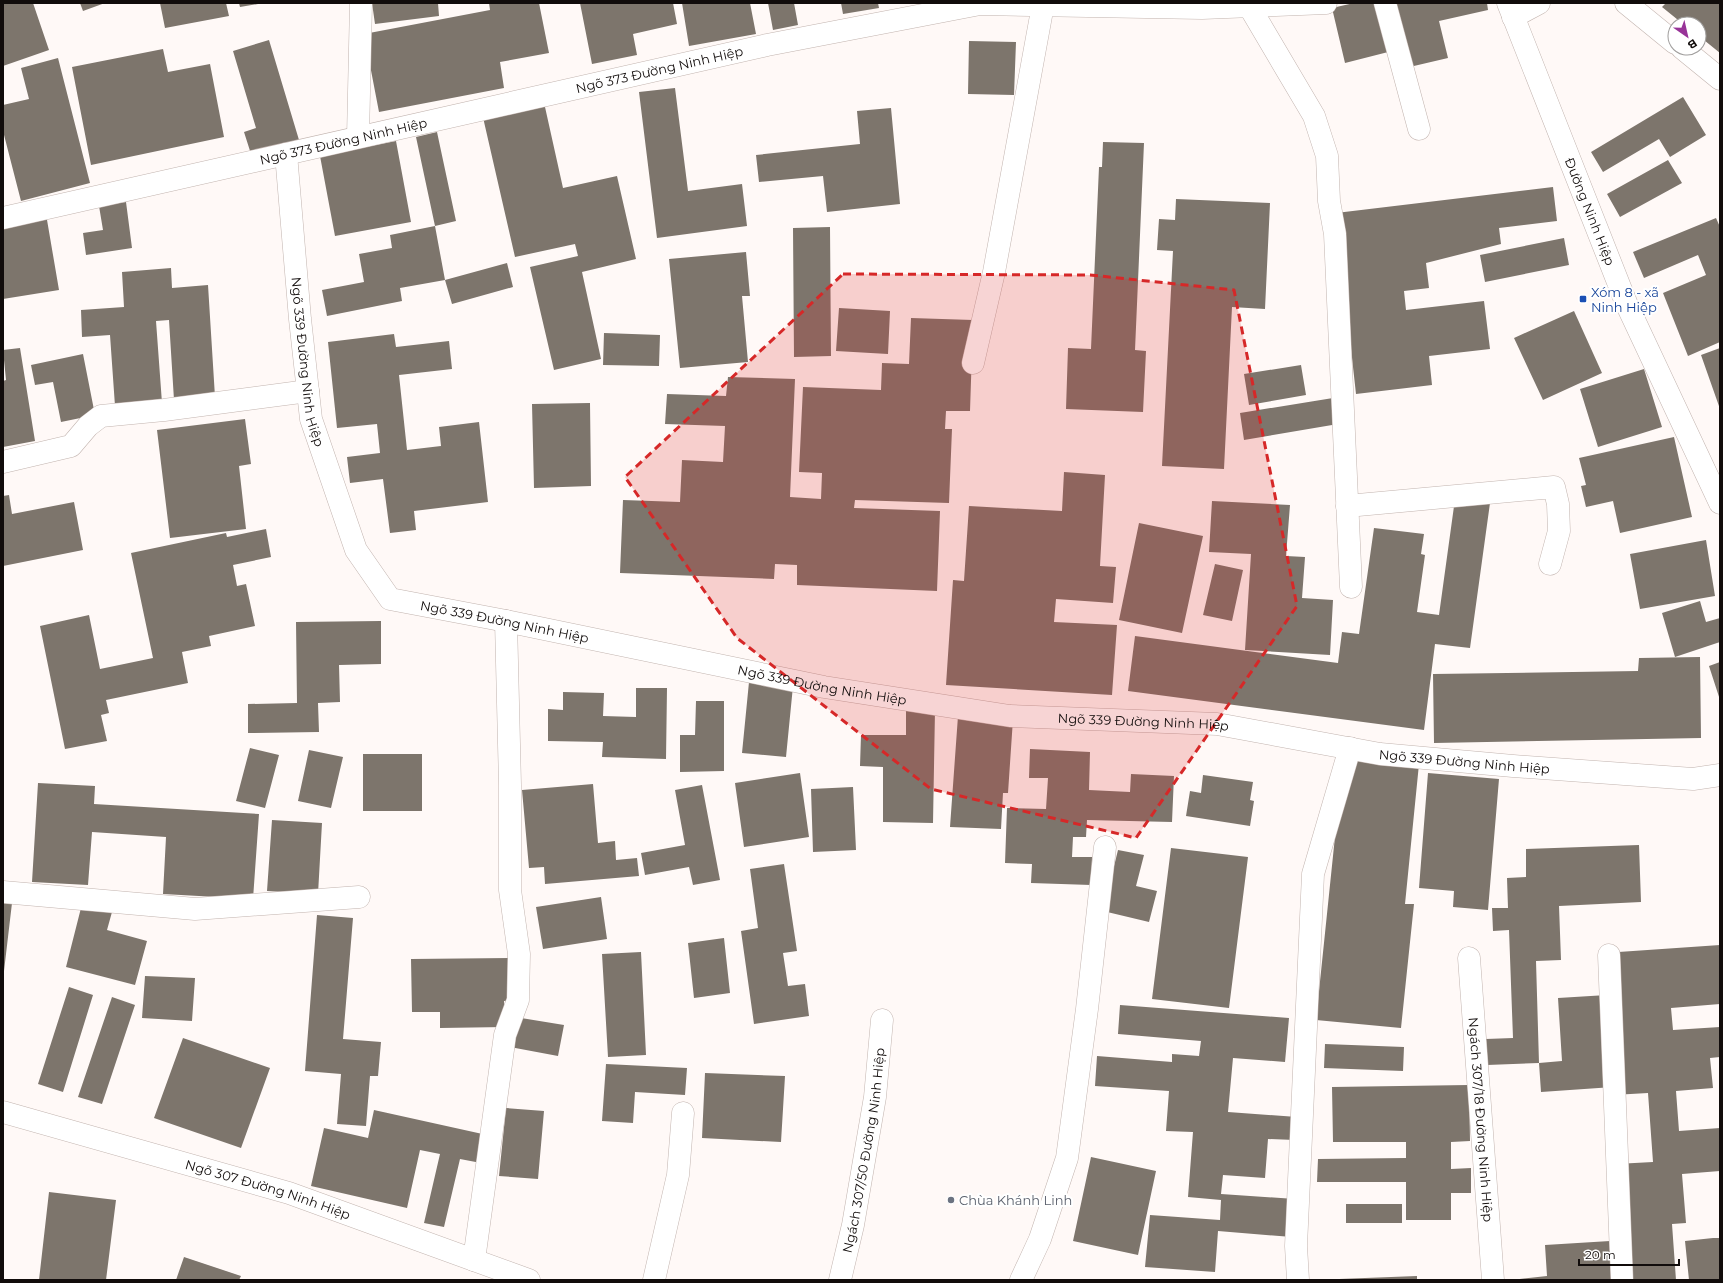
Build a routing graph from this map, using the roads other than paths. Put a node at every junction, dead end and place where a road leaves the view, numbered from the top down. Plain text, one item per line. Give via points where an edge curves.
1 (360, 3) edge
2 (1326, 3) edge
3 (1385, 3) edge
4 (1539, 3) edge
5 (1626, 3) edge
6 (1043, 5) junction
7 (1249, 6) junction
8 (1510, 10) edge
9 (1667, 36) edge
10 (1692, 56) edge
11 (1720, 79) edge
12 (1419, 129) dead end
13 (358, 137) junction
14 (286, 154) junction
15 (3, 218) edge
16 (973, 363) dead end
17 (308, 391) junction
18 (3, 462) edge
19 (1720, 503) edge
20 (1347, 506) junction
21 (1550, 564) dead end
22 (1351, 587) dead end
23 (506, 621) junction
24 (1350, 748) junction
25 (1720, 775) edge
26 (1105, 847) dead end
27 (3, 892) edge
28 (359, 897) dead end
29 (1609, 955) dead end
30 (1469, 958) dead end
31 (882, 1020) dead end
32 (3, 1112) edge
33 (683, 1113) dead end
34 (474, 1260) junction
35 (529, 1280) edge
36 (654, 1280) edge
37 (840, 1280) edge
38 (1021, 1280) edge
39 (1298, 1280) edge
40 (1493, 1280) edge
41 (1622, 1280) edge

1 - 13 street
2 - 7 street, Ngõ 373 Đường Ninh Hiệp
3 - 12 street
4 - 8 street
5 - 9 street
6 - 7 street, Ngõ 373 Đường Ninh Hiệp via 1202,8
6 - 13 street, Ngõ 373 Đường Ninh Hiệp via 980,4 767,45
6 - 16 street via 994,272
7 - 20 street via 1314,116 1327,156 1329,201 1334,234
8 - 19 street, Đường Ninh Hiệp via 1627,305
10 - 11 street
13 - 14 street, Ngõ 373 Đường Ninh Hiệp
14 - 15 street, Ngõ 373 Đường Ninh Hiệp
14 - 17 street, Ngõ 339 Đường Ninh Hiệp
17 - 18 street via 101,416 88,426 71,446
17 - 23 street, Ngõ 339 Đường Ninh Hiệp via 311,419 356,550 390,599
20 - 21 street via 1554,487 1558,504 1559,531
20 - 22 street
23 - 24 street, Ngõ 339 Đường Ninh Hiệp via 824,687 1010,716 1217,724
23 - 34 street via 510,890 519,954 518,1000 505,1035
24 - 25 street, Ngõ 339 Đường Ninh Hiệp via 1380,754 1520,767 1693,779
24 - 39 street via 1314,874 1296,1246
26 - 38 street via 1067,1158 1040,1239
27 - 28 street via 195,909
29 - 41 street
30 - 40 street, Ngách 307/18 Đường Ninh Hiệp
31 - 37 street, Ngách 307/50 Đường Ninh Hiệp via 875,1097 854,1225
32 - 34 street, Ngõ 307 Đường Ninh Hiệp via 289,1193
33 - 36 street via 678,1175
34 - 35 street, Ngõ 307 Đường Ninh Hiệp

